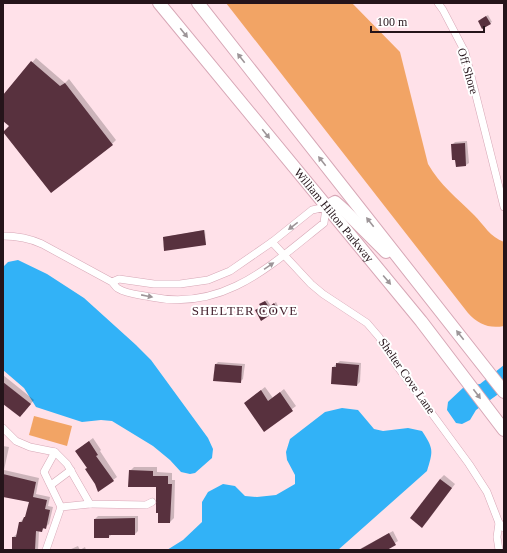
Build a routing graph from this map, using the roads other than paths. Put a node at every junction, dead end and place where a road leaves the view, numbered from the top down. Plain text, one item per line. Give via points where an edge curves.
1 (159, 3) edge
2 (198, 3) edge
3 (438, 3) edge
4 (504, 206) edge
5 (326, 207) junction
6 (3, 236) edge
7 (272, 242) junction
8 (284, 255) junction
9 (112, 282) junction
10 (428, 294) junction
11 (504, 392) edge
12 (3, 428) edge
13 (504, 430) edge
14 (55, 452) junction
15 (71, 470) junction
16 (51, 485) junction
17 (152, 502) dead end
18 (90, 504) junction
19 (61, 507) junction
20 (502, 526) edge
21 (46, 550) edge
22 (500, 550) edge

1 -> 5 highway, William Hilton Parkway
10 -> 2 highway, William Hilton Parkway
3 - 4 street, Off Shore via 465,52
5 -> 7 street via 312,210
5 - 8 street via 324,223
5 - 10 highway via 335,202
5 -> 13 highway, William Hilton Parkway via 421,321
6 - 9 street via 31,239
7 - 8 street, Shelter Cove Lane
7 - 9 street via 230,271 208,280 180,284 154,284 119,279
9 -> 8 street via 119,289 135,294 166,300 192,300 241,284
8 - 20 street, Shelter Cove Lane via 311,284 367,323 379,337 397,366 469,464 487,492
11 -> 10 highway, William Hilton Parkway
12 - 14 street via 16,441
14 - 15 street
14 - 16 street via 44,472
15 - 16 street
15 - 18 street
16 - 19 street
17 - 18 street via 146,506
18 - 19 street
19 - 21 street
20 - 22 street, Shelter Cove Lane via 497,537

